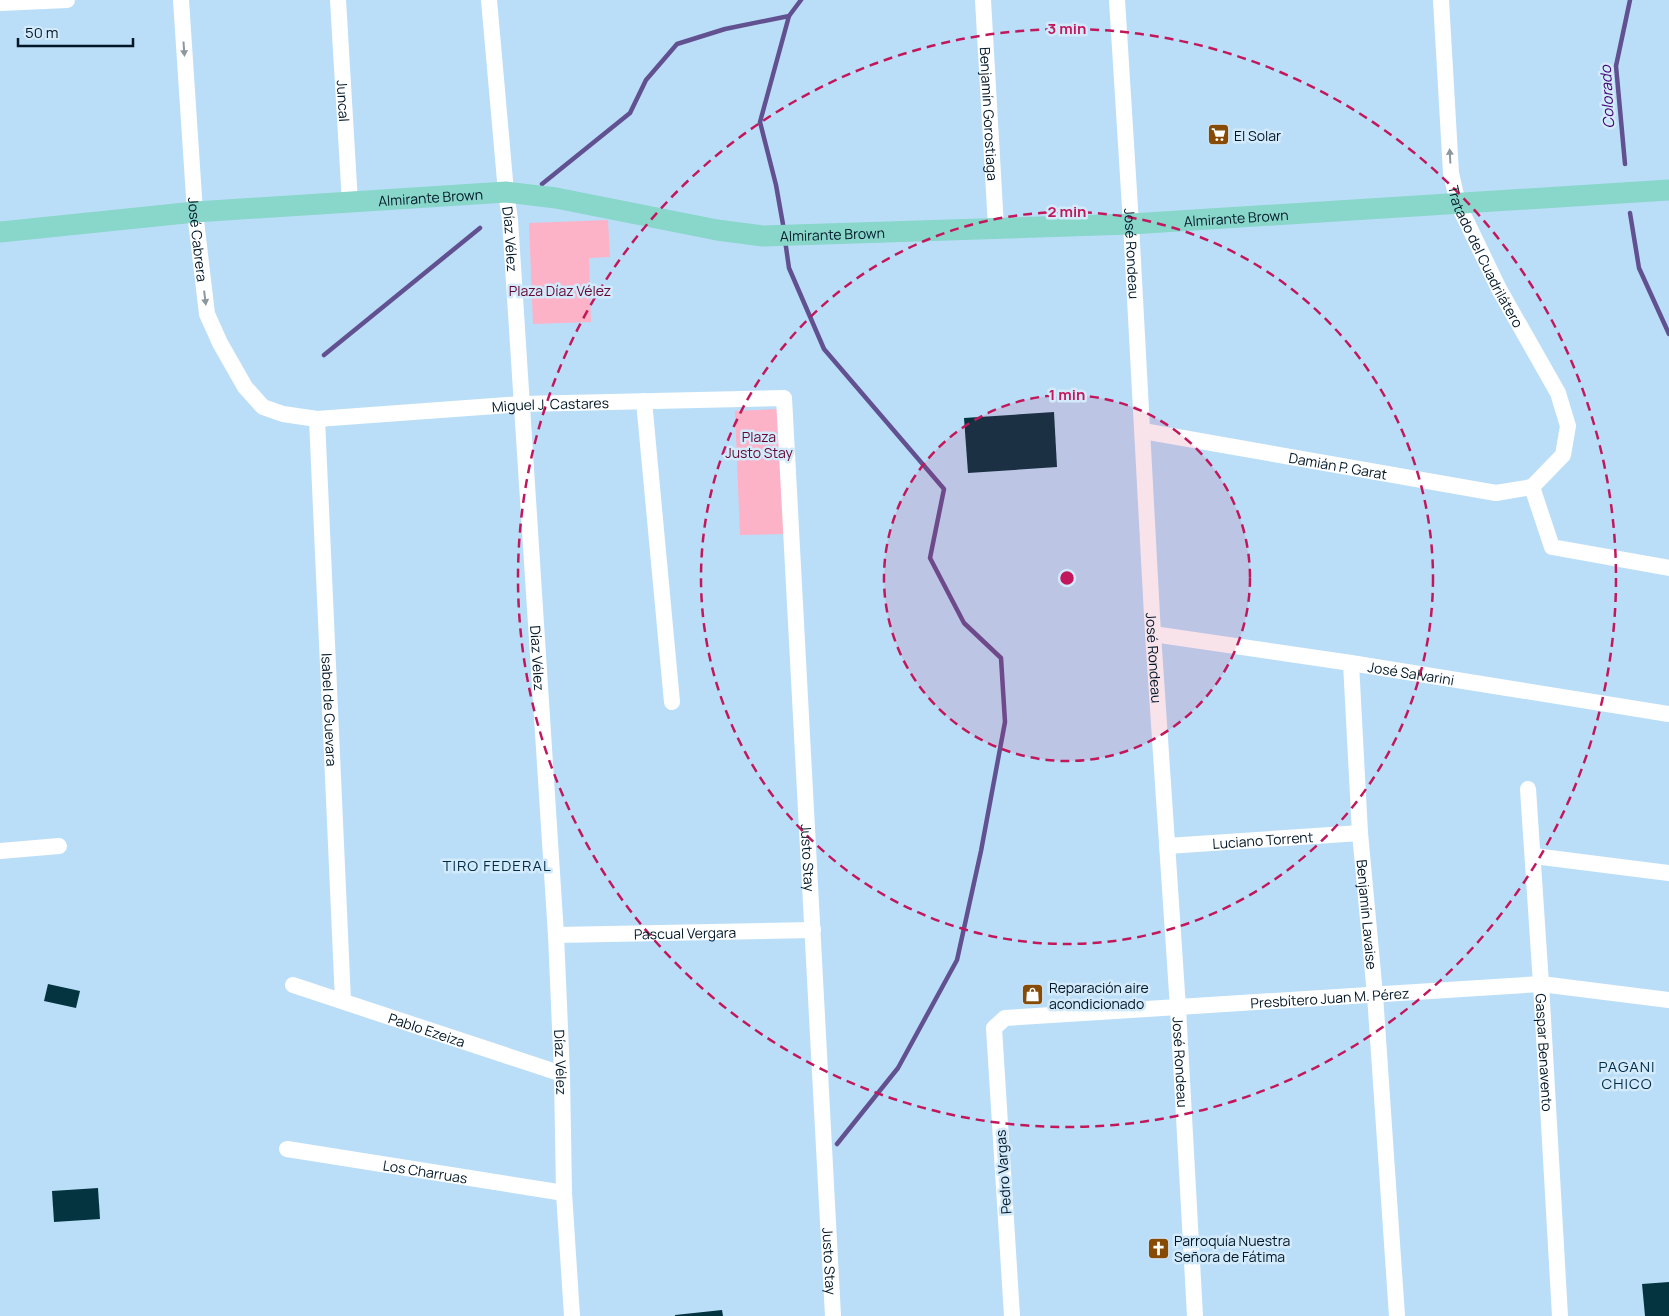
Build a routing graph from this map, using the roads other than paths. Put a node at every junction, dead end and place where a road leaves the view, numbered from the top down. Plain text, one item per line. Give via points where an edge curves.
1 (67, 0) edge
2 (181, 0) edge
3 (338, 0) edge
4 (489, 0) edge
5 (984, 0) edge
6 (1117, 0) edge
7 (1441, 0) edge
8 (0, 3) edge
9 (1669, 190) edge
10 (506, 192) junction
11 (350, 203) junction
12 (1458, 204) junction
13 (195, 212) junction
14 (1131, 224) junction
15 (996, 227) junction
16 (0, 232) edge
17 (784, 398) joint
18 (644, 401) junction
19 (522, 404) junction
20 (317, 419) junction
21 (1143, 431) junction
22 (1532, 487) junction
23 (1669, 568) edge
24 (1153, 634) junction
25 (1351, 663) junction
26 (672, 702) dead end
27 (1669, 714) edge
28 (1528, 789) dead end
29 (1360, 833) junction
30 (60, 846) dead end
31 (1167, 846) junction
32 (0, 850) edge
33 (1534, 856) junction
34 (1669, 873) edge
35 (813, 930) junction
36 (556, 935) junction
37 (1541, 984) junction
38 (293, 985) dead end
39 (1374, 995) junction
40 (1669, 1000) edge
41 (343, 1001) junction
42 (1178, 1008) junction
43 (994, 1028) joint
44 (562, 1074) junction
45 (287, 1149) dead end
46 (564, 1193) junction
47 (572, 1316) edge
48 (834, 1316) edge
49 (1012, 1316) edge
50 (1195, 1316) edge
51 (1397, 1316) edge
52 (1560, 1316) edge

1 - 8 street
2 -> 13 street, José Cabrera
3 - 11 street, Juncal
4 - 10 street, Díaz Vélez
5 - 15 street, Benjamín Gorostiaga
6 - 14 street, José Rondeau
12 -> 7 street, Tratado del Cuadrilátero via 1451,173
9 - 12 main road, Almirante Brown
10 - 11 main road, Almirante Brown
10 - 15 main road, Almirante Brown via 556,198 763,236
10 - 19 street, Díaz Vélez
11 - 13 main road, Almirante Brown
12 - 14 main road, Almirante Brown
12 - 22 street, Tratado del Cuadrilátero via 1499,289 1558,393 1568,426 1563,455
13 - 16 main road, Almirante Brown
13 -> 20 street, José Cabrera via 207,314 245,387 263,407
14 - 15 main road, Almirante Brown
14 - 21 street, José Rondeau
17 - 18 street, Miguel J. Castares
17 - 35 street, Justo Stay
18 - 19 street, Miguel J. Castares
18 - 26 street
19 - 20 street, Miguel J. Castares
19 - 36 street, Díaz Vélez
20 - 41 street, Isabel de Guevara
21 - 22 street, Damián P. Garat via 1496,493
21 - 24 street, José Rondeau
22 - 23 street via 1552,547
24 - 25 street, José Salvarini
24 - 31 street, José Rondeau
25 - 27 street, José Salvarini
25 - 29 street, Benjamín Lavaise
28 - 33 street, Gaspar Benavento
29 - 31 street, Luciano Torrent
29 - 39 street, Benjamín Lavaise
30 - 32 street
31 - 42 street, José Rondeau
33 - 34 street
33 - 37 street, Gaspar Benavento
35 - 36 street, Pascual Vergara
35 - 48 street, Justo Stay
36 - 44 street, Díaz Vélez
37 - 39 street, Presbítero Juan M. Pérez
37 - 40 street, Presbítero Juan M. Pérez
37 - 52 street, Gaspar Benavento
38 - 41 street, Pablo Ezeiza
39 - 42 street, Presbítero Juan M. Pérez
39 - 51 street, Benjamín Lavaise
41 - 44 street, Pablo Ezeiza
42 - 43 street, Presbítero Juan M. Pérez via 1005,1018
42 - 50 street, José Rondeau
43 - 49 street, Pedro Vargas
44 - 46 street, Díaz Vélez
45 - 46 street, Los Charruas
46 - 47 street, Díaz Vélez

